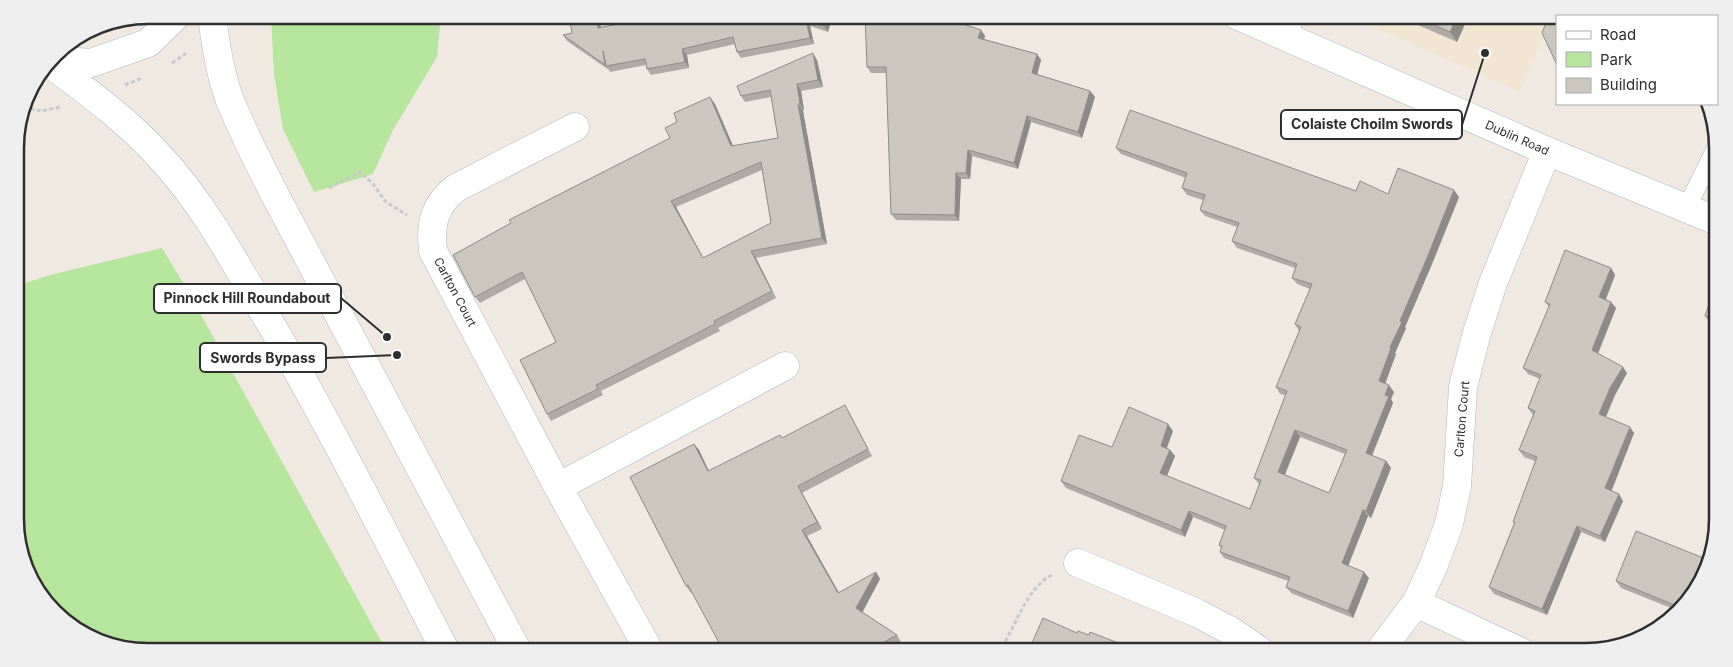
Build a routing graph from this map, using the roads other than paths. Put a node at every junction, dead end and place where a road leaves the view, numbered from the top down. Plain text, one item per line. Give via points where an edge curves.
1 (167, 24) edge
2 (213, 24) edge
3 (1292, 26) edge
4 (58, 62) edge
5 (55, 65) edge
6 (575, 127) dead end
7 (1547, 151) junction
8 (1709, 162) edge
9 (1686, 209) junction
10 (1709, 218) edge
11 (785, 366) dead end
12 (558, 487) junction
13 (1078, 563) road end
14 (1416, 603) junction
15 (441, 643) edge
16 (513, 643) edge
17 (645, 643) edge
18 (1248, 643) edge
19 (1386, 643) edge
20 (1502, 643) edge

1 - 4 main road via 148,42 91,64
2 - 16 main road via 229,96 247,139
3 - 7 main road, Dublin Road
5 - 15 main road via 94,96 162,158 218,236 287,351
6 - 12 main road, Carlton Court via 445,196 437,208 431,236 433,251
7 - 9 main road, Dublin Road
7 - 14 main road, Carlton Court via 1493,283 1476,336 1463,387 1456,486 1449,524
8 - 9 lane
9 - 10 main road, Dublin Road
11 - 12 main road
12 - 17 main road, Carlton Court
13 - 18 main road via 1197,612
14 - 19 main road, Carlton Court
14 - 20 main road

